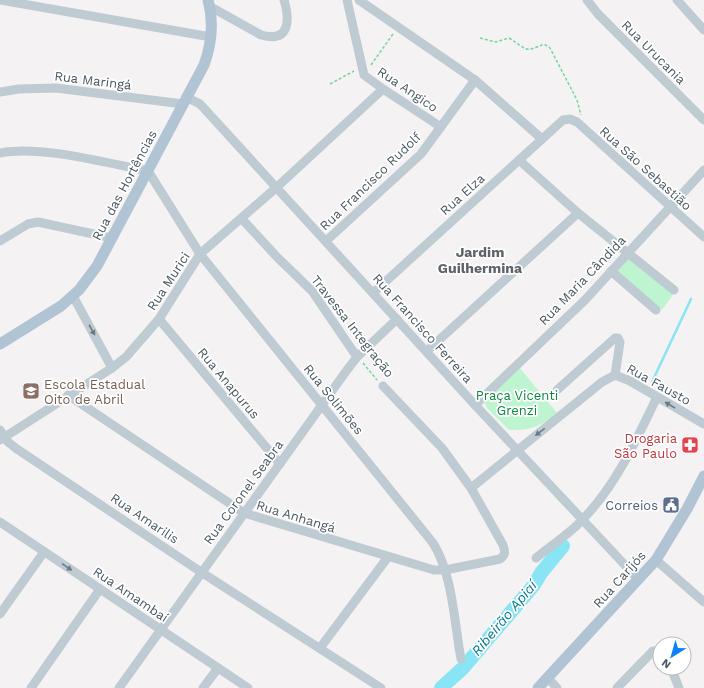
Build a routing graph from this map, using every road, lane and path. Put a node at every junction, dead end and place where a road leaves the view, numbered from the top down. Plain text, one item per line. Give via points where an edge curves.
1 (0, 0) edge
2 (284, 0) edge
3 (347, 0) edge
4 (359, 0) edge
5 (587, 0) edge
6 (677, 0) edge
7 (209, 3) edge
8 (399, 26) junction
9 (704, 30) edge
10 (211, 37) junction
11 (480, 38) dead end
12 (363, 71) junction
13 (475, 80) junction
14 (330, 84) dead end
15 (383, 89) junction
16 (0, 92) edge
17 (185, 101) junction
18 (704, 120) edge
19 (574, 121) junction
20 (441, 127) junction
21 (542, 139) junction
22 (0, 153) edge
23 (519, 160) junction
24 (704, 170) edge
25 (148, 171) junction
26 (277, 188) junction
27 (668, 207) junction
28 (578, 213) junction
29 (242, 219) junction
30 (704, 237) edge
31 (112, 238) junction
32 (0, 242) edge
33 (326, 242) junction
34 (627, 253) junction
35 (200, 254) junction
36 (611, 271) junction
37 (674, 290) dead end
38 (373, 293) junction
39 (73, 296) junction
40 (656, 310) dead end
41 (158, 319) junction
42 (397, 319) junction
43 (0, 344) edge
44 (427, 351) junction
45 (357, 357) junction
46 (112, 368) junction
47 (616, 375) junction
48 (383, 386) joint
49 (557, 390) dead end
50 (68, 396) junction
51 (657, 397) junction
52 (322, 404) junction
53 (475, 405) junction
54 (704, 424) edge
55 (1, 436) edge
56 (518, 450) junction
57 (280, 464) junction
58 (704, 476) edge
59 (471, 488) junction
60 (244, 513) junction
61 (582, 520) junction
62 (0, 522) edge
63 (44, 552) junction
64 (388, 557) junction
65 (536, 558) dead end
66 (500, 559) joint
67 (656, 560) junction
68 (445, 570) junction
69 (202, 572) junction
70 (638, 579) junction
71 (100, 589) junction
72 (704, 602) edge
73 (0, 614) edge
74 (161, 630) junction
75 (320, 648) junction
76 (652, 652) edge
77 (461, 659) dead end
78 (218, 668) junction
79 (674, 676) edge
80 (548, 678) junction
81 (31, 688) edge
82 (119, 688) edge
83 (203, 688) edge
84 (248, 688) edge
85 (381, 688) edge
86 (538, 688) edge
87 (557, 688) edge
88 (617, 688) edge
89 (678, 688) edge

1 - 10 street
2 - 7 street via 287,12 286,28 278,36 270,38
3 - 12 street, Rua Angico
4 - 8 street
5 - 18 street, Rua Urucania
6 - 9 street
7 - 10 main road, Rua das Hortências
8 - 12 path
8 - 13 street
10 - 17 main road, Rua das Hortências via 204,65
11 - 19 path via 496,42 509,38 528,50 534,50 544,44 550,48 577,100 581,115
12 - 14 path
12 - 15 street, Rua Angico
13 - 20 street, Rua Francisco Rudolf
13 - 21 street
15 - 20 street, Rua Angico
15 - 26 street, Rua Murici
16 - 17 street, Rua Maringá via 19,88 56,88
17 - 25 main road, Rua das Hortências
17 - 26 street, Rua Francisco Ferreira via 200,104
19 - 21 street, Rua Elza via 563,120
19 - 27 street, Rua São Sebastião
20 - 33 street, Rua Francisco Rudolf via 421,154
21 - 23 street, Rua Elza
22 - 25 street via 48,153
23 - 28 street
23 - 38 street, Rua Elza
24 - 27 street, Rua Maria Cândida
25 - 31 main road, Rua das Hortências
25 - 35 street, Rua Solimões
26 - 29 street, Rua Murici
26 - 33 street, Rua Francisco Ferreira
27 - 30 street, Rua São Sebastião
27 - 34 street, Rua Maria Cândida
28 - 34 street
28 - 44 street
29 - 35 street, Rua Murici
29 - 45 street, Travessa Integração via 312,291
31 - 32 street via 38,222 28,224
31 - 39 main road, Rua das Hortências via 97,266
33 - 38 street, Rua Francisco Ferreira
34 - 36 street, Rua Maria Cândida
34 - 37 street
35 - 41 street, Rua Murici
35 - 52 street, Rua Solimões
36 - 40 street
36 - 53 street, Rua Maria Cândida via 585,300
38 - 42 street, Rua Francisco Ferreira
39 - 43 main road, Rua das Hortências
39 -> 46 street
41 - 46 street, Rua Murici via 126,357
41 - 57 street, Rua Anapurus
42 - 44 street, Rua Francisco Ferreira
42 - 45 street, Rua Coronel Seabra
44 - 53 street, Rua Francisco Ferreira
45 - 48 path, Travessa Integração
45 - 52 street, Rua Coronel Seabra
46 - 50 street, Rua Murici
47 - 49 street via 620,342 618,338
47 - 51 street, Rua Fausto
47 -> 56 street, Rua Fausto via 602,382
48 - 59 street, Travessa Integração via 442,448
50 - 55 street, Rua Murici
50 - 60 street, Rua Anhangá
54 -> 51 street, Rua Fausto
51 - 61 street via 622,470
52 - 57 street, Rua Coronel Seabra
52 - 68 street, Rua Solimões via 433,543
53 - 56 street, Rua Francisco Ferreira
55 - 69 street, Rua Amarilis
56 - 59 street, Rua Fausto
56 - 61 street, Rua Francisco Ferreira
57 - 60 street, Rua Coronel Seabra
58 - 67 main road, Rua Carijós
59 - 66 street, Travessa Integração via 503,544 506,552
60 - 64 street, Rua Anhangá
60 - 69 street, Rua Coronel Seabra
61 - 65 street
61 - 70 street, Rua Francisco Ferreira
62 - 63 street, Rua Amambaí
63 -> 71 street, Rua Amambaí
63 - 73 street
64 - 68 street, Rua Anhangá via 434,570
64 - 75 street
66 - 68 street, Rua Anhangá
67 - 70 main road, Rua Carijós
67 - 72 street
68 - 77 street, Rua Solimões
69 - 74 street, Rua Coronel Seabra
69 - 75 street, Rua Amarilis
70 - 80 main road, Rua Carijós
71 - 74 street, Rua Amambaí
71 - 81 street
74 - 78 street, Rua Amambaí
74 - 82 street, Rua Coronel Seabra
75 - 85 street, Rua Amarilis
76 - 88 street
78 - 83 street
78 - 84 street, Rua Amambaí
79 - 89 street
80 - 86 main road, Rua Carijós
80 - 87 street

